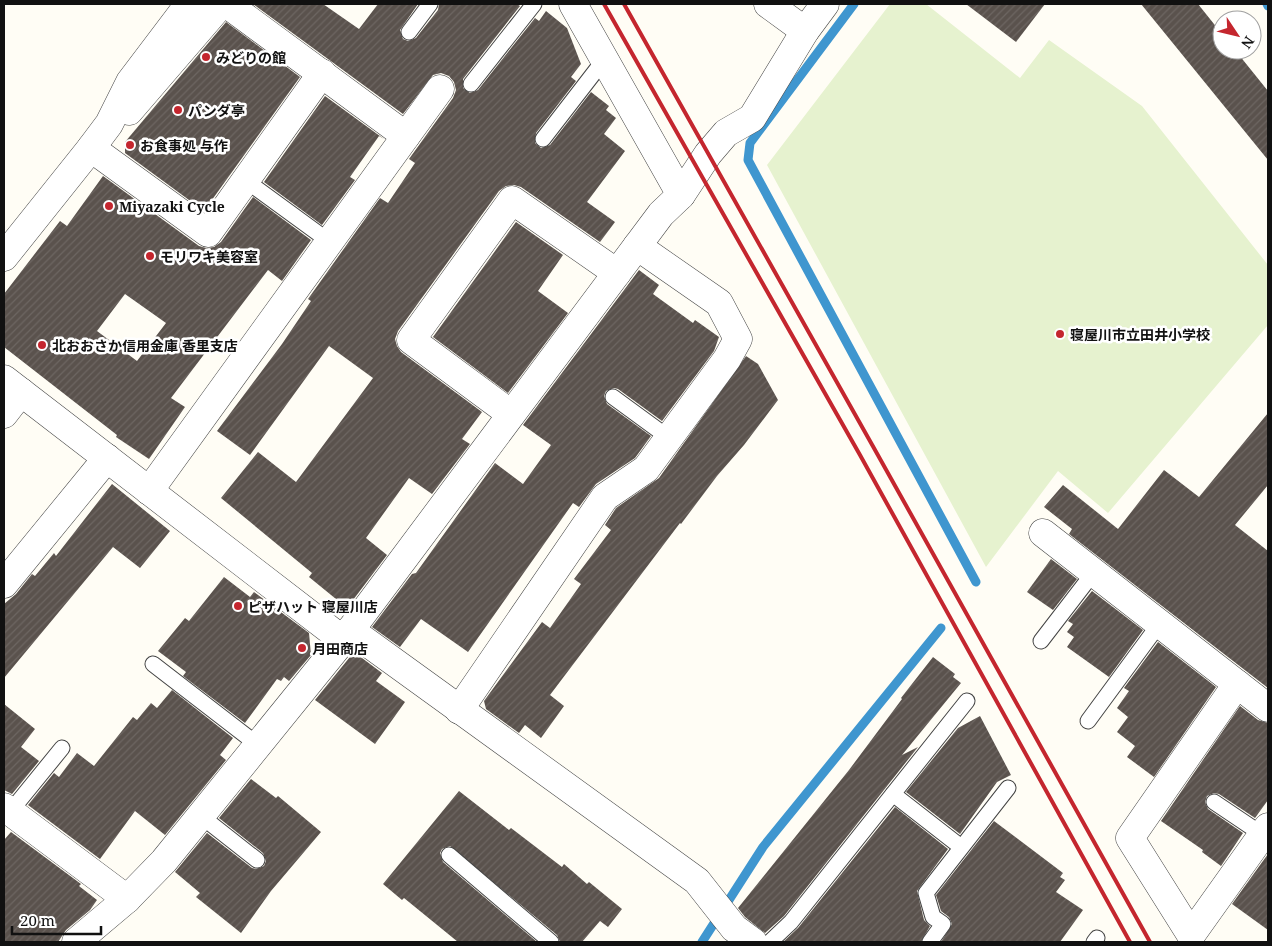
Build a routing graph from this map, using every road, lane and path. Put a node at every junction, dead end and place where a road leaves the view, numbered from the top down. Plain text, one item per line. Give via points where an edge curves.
1 (190, 4) edge
2 (221, 4) edge
3 (227, 4) edge
4 (430, 4) edge
5 (534, 4) edge
6 (573, 4) edge
7 (768, 4) edge
8 (825, 4) edge
9 (805, 31) junction
10 (409, 32) dead end
11 (604, 60) junction
12 (322, 74) junction
13 (471, 84) dead end
14 (440, 89) dead end
15 (109, 124) junction
16 (406, 136) junction
17 (543, 139) dead end
18 (91, 148) junction
19 (245, 180) junction
20 (681, 195) junction
21 (330, 242) junction
22 (637, 246) junction
23 (4, 257) edge
24 (617, 273) junction
25 (12, 386) edge
26 (613, 396) dead end
27 (4, 414) edge
28 (511, 414) junction
29 (669, 438) junction
30 (107, 458) junction
31 (149, 491) junction
32 (1043, 533) dead end
33 (1094, 572) junction
34 (4, 584) edge
35 (1160, 624) junction
36 (346, 635) junction
37 (1041, 641) dead end
38 (153, 664) dead end
39 (1237, 684) junction
40 (967, 701) dead end
41 (1268, 708) edge
42 (459, 710) junction
43 (1088, 720) dead end
44 (258, 745) junction
45 (62, 748) dead end
46 (1008, 788) dead end
47 (893, 794) junction
48 (1214, 802) dead end
49 (7, 809) edge
50 (201, 816) junction
51 (1265, 831) edge
52 (962, 847) junction
53 (450, 855) dead end
54 (257, 860) dead end
55 (127, 899) junction
56 (729, 926) edge
57 (76, 942) edge
58 (550, 942) edge
59 (770, 942) edge
60 (930, 942) edge

1 - 15 street via 130,82
2 - 15 street via 124,118
3 - 12 street
4 - 10 lane
5 - 13 lane
6 - 11 street
7 - 9 street
8 - 9 street
9 - 20 street via 752,118 726,133
11 - 17 lane
11 - 20 street
12 - 16 street
12 - 19 street
14 - 16 street
15 - 18 street
16 - 21 street
18 - 19 street via 208,232
18 - 23 street
19 - 21 lane
20 - 22 street via 660,214
21 - 31 street
22 - 24 street
22 - 29 street via 719,303 738,339
24 - 28 street
24 - 28 street via 512,200 411,340
25 - 27 street
25 - 30 street
26 - 29 lane
28 - 36 street
29 - 42 street via 646,469 605,496
30 - 31 street
30 - 34 street
31 - 36 street
32 - 33 street
33 - 35 street
33 - 37 lane
35 - 39 street
35 - 43 lane
36 - 42 street
36 - 44 street
38 - 44 lane
39 - 41 street
39 - 51 street via 1130,838 1190,935
40 - 47 lane
42 - 56 street via 697,881
44 - 50 street
45 - 49 lane
46 - 52 lane
47 - 52 lane
47 - 59 lane via 791,922
48 - 51 lane
49 - 55 street
50 - 54 lane
50 - 55 street
52 - 60 lane via 926,893 933,917 943,924
53 - 58 lane
55 - 57 street

